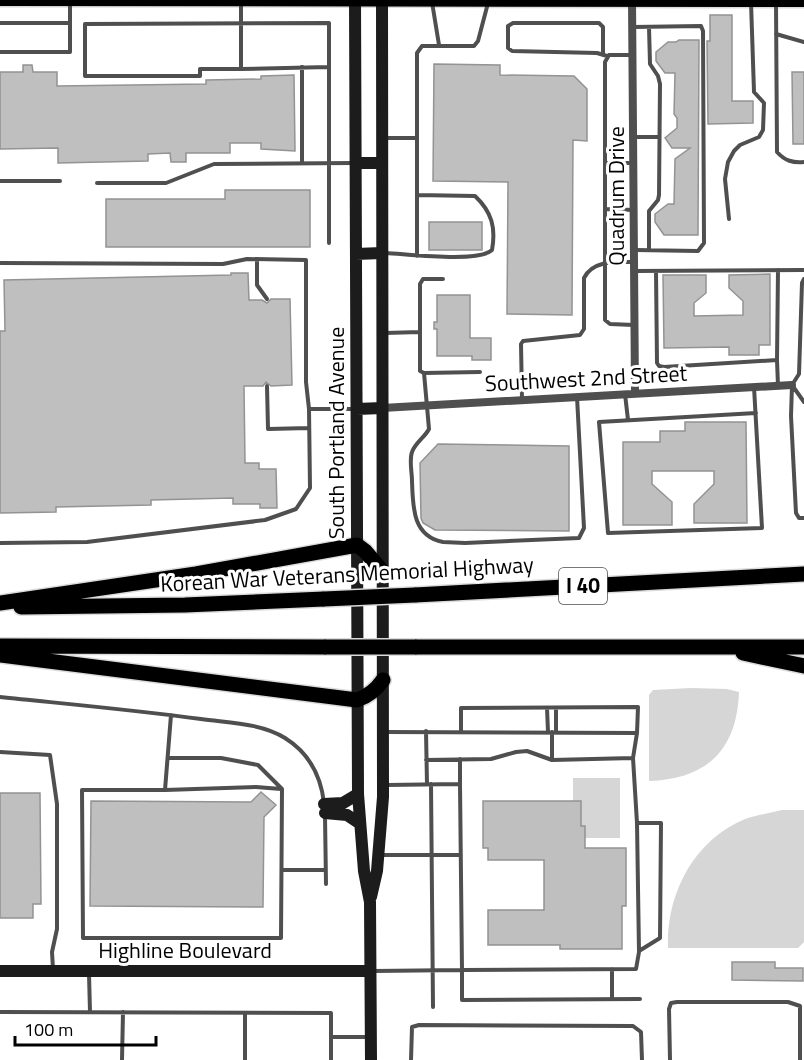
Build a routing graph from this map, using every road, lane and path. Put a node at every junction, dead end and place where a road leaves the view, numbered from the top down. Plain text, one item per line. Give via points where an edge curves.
1 (0, 0) edge
2 (70, 0) edge
3 (85, 0) edge
4 (355, 0) edge
5 (382, 0) edge
6 (241, 1) edge
7 (432, 1) edge
8 (489, 1) edge
9 (632, 1) edge
10 (751, 1) edge
11 (776, 1) edge
12 (804, 2) edge
13 (0, 23) edge
14 (70, 23) junction
15 (241, 23) junction
16 (632, 27) junction
17 (649, 27) junction
18 (776, 34) junction
19 (804, 42) edge
20 (439, 45) junction
21 (0, 52) edge
22 (633, 55) junction
23 (605, 56) junction
24 (302, 67) junction
25 (328, 67) junction
26 (241, 69) junction
27 (633, 137) junction
28 (659, 137) junction
29 (382, 138) junction
30 (417, 138) junction
31 (804, 162) edge
32 (302, 163) junction
33 (329, 163) junction
34 (357, 163) junction
35 (382, 163) junction
36 (605, 163) junction
37 (633, 163) junction
38 (0, 181) edge
39 (60, 181) dead end
40 (97, 183) dead end
41 (417, 195) junction
42 (605, 209) junction
43 (634, 210) junction
44 (729, 219) dead end
45 (329, 243) dead end
46 (634, 250) junction
47 (649, 250) junction
48 (382, 253) junction
49 (357, 254) junction
50 (417, 256) junction
51 (257, 259) junction
52 (605, 262) junction
53 (0, 263) edge
54 (634, 267) junction
55 (778, 270) junction
56 (804, 270) edge
57 (656, 271) junction
58 (443, 279) dead end
59 (804, 279) edge
60 (267, 299) dead end
61 (635, 325) junction
62 (420, 332) junction
63 (382, 333) junction
64 (802, 349) edge
65 (777, 360) junction
66 (480, 372) dead end
67 (424, 373) junction
68 (792, 385) junction
69 (267, 386) dead end
70 (754, 386) junction
71 (778, 386) junction
72 (625, 393) junction
73 (635, 393) junction
74 (578, 396) junction
75 (522, 400) junction
76 (804, 402) edge
77 (428, 405) junction
78 (382, 408) junction
79 (357, 409) junction
80 (309, 410) junction
81 (756, 413) junction
82 (628, 420) junction
83 (309, 428) junction
84 (804, 518) edge
85 (0, 543) edge
86 (357, 545) junction
87 (383, 572) junction
88 (804, 574) edge
89 (751, 577) junction
90 (804, 583) edge
91 (0, 606) edge
92 (0, 646) edge
93 (720, 647) junction
94 (804, 647) edge
95 (0, 654) edge
96 (804, 666) edge
97 (383, 680) junction
98 (0, 697) edge
99 (357, 700) junction
100 (547, 708) junction
101 (556, 708) junction
102 (171, 715) junction
103 (426, 731) junction
104 (383, 732) junction
105 (461, 732) junction
106 (552, 732) junction
107 (637, 733) junction
108 (0, 752) edge
109 (168, 758) junction
110 (633, 758) junction
111 (460, 759) junction
112 (426, 760) junction
113 (552, 760) junction
114 (429, 784) junction
115 (460, 784) junction
116 (382, 785) junction
117 (282, 789) junction
118 (165, 790) junction
119 (358, 795) junction
120 (324, 809) junction
121 (359, 823) junction
122 (637, 823) junction
123 (379, 855) junction
124 (432, 855) junction
125 (461, 855) junction
126 (281, 870) junction
127 (326, 870) junction
128 (326, 884) dead end
129 (370, 902) junction
130 (639, 951) junction
131 (612, 969) junction
132 (433, 970) junction
133 (462, 970) junction
134 (0, 971) edge
135 (53, 971) junction
136 (89, 971) junction
137 (370, 971) junction
138 (612, 999) junction
139 (640, 999) dead end
140 (433, 1007) dead end
141 (0, 1012) edge
142 (90, 1012) junction
143 (123, 1012) junction
144 (245, 1013) junction
145 (331, 1037) junction
146 (371, 1037) junction
147 (122, 1060) edge
148 (245, 1060) edge
149 (331, 1060) edge
150 (371, 1060) edge
151 (411, 1060) edge
152 (642, 1060) edge
153 (670, 1060) edge
154 (800, 1060) edge

1 - 2 main road
2 - 3 main road
2 - 14 lane
3 - 6 main road
4 - 5 main road
4 - 6 main road
4 - 34 main road, South Portland Avenue
5 - 7 main road
5 - 29 main road, South Portland Avenue
6 - 15 lane
7 - 8 main road
7 - 20 lane
8 - 9 main road
8 - 20 lane via 474,46
9 - 10 main road
9 - 16 street, Quadrum Drive
10 - 11 main road
10 - 44 lane via 754,92 764,104 764,130 759,137 740,145 728,162 725,179
11 - 12 main road
11 - 18 lane
13 - 14 lane
14 - 21 lane via 70,52
15 - 25 lane via 329,23
15 - 26 lane
15 - 26 lane via 85,24 85,76 200,76 200,69
16 - 17 lane
16 - 22 street, Quadrum Drive
17 - 28 lane via 650,64 660,84
17 - 47 lane via 702,28 704,243 698,250
18 - 19 lane
18 - 31 lane via 777,152 783,159
20 - 30 lane via 422,46 417,53
22 - 23 lane
22 - 27 street, Quadrum Drive
23 - 23 lane via 512,51 508,48 508,27 513,22 599,23 603,27
23 - 36 lane
24 - 25 lane
24 - 26 lane
24 - 32 lane
25 - 33 lane
27 - 28 lane
27 - 37 street, Quadrum Drive
28 - 47 lane via 659,195 649,211
29 - 30 lane
29 - 35 main road, South Portland Avenue
30 - 41 lane
32 - 33 lane
32 - 40 lane via 214,164 166,183
33 - 34 lane
33 - 45 lane
34 - 35 main road
34 - 49 main road, South Portland Avenue
35 - 48 main road, South Portland Avenue
36 - 37 lane
36 - 42 lane
37 - 43 street, Quadrum Drive
38 - 39 lane
41 - 50 lane
41 - 50 lane via 475,196 494,223 495,238 486,255
42 - 43 lane
42 - 52 lane
43 - 46 street, Quadrum Drive
46 - 47 lane
46 - 54 street, Quadrum Drive
48 - 49 main road
48 - 50 lane
48 - 63 main road, South Portland Avenue
49 - 79 main road, South Portland Avenue
51 - 53 lane via 223,264
51 - 60 lane via 256,285
51 - 80 lane via 306,260
52 - 54 lane
52 - 61 lane via 605,320 610,324
52 - 75 lane via 584,278 584,329 580,335 521,344
54 - 57 lane
54 - 61 street, Quadrum Drive
55 - 56 lane
55 - 57 lane
55 - 65 lane
57 - 65 lane via 659,366
58 - 62 lane via 423,279 420,284
59 - 64 lane
61 - 73 street, Quadrum Drive
62 - 63 lane
62 - 67 lane via 420,371
63 - 78 main road, South Portland Avenue
64 - 68 lane via 800,374
65 - 71 lane
66 - 67 lane
67 - 77 lane
68 - 71 street, Southwest 2nd Street
68 - 76 lane
68 - 84 lane via 796,513
69 - 83 lane via 268,429
70 - 71 street, Southwest 2nd Street
70 - 73 street, Southwest 2nd Street
70 - 81 lane
72 - 73 street, Southwest 2nd Street
72 - 74 street, Southwest 2nd Street
72 - 82 lane
74 - 75 street, Southwest 2nd Street
74 - 77 lane via 584,528 579,538 454,543 436,541 425,534 414,516 411,458 429,429
75 - 77 street, Southwest 2nd Street
77 - 78 street, Southwest 2nd Street
78 - 79 main road
78 - 87 main road, South Portland Avenue
79 - 80 lane
79 - 86 main road, South Portland Avenue
80 - 83 lane
81 - 82 lane
81 - 82 lane via 762,528 608,533 599,422
83 - 85 lane via 310,488 296,509 265,520 87,542
86 - 87 highway
86 - 91 highway
86 - 99 main road, South Portland Avenue
87 - 97 main road, South Portland Avenue
88 - 89 highway, Korean War Veterans Memorial Highway / I 40
89 - 90 highway
89 - 91 highway, Korean War Veterans Memorial Highway / I 40, bridge via 186,605
92 - 93 highway, bridge
93 - 94 highway
93 - 96 highway
95 - 99 highway
97 - 99 highway via 366,697
97 - 104 main road, South Portland Avenue
98 - 102 lane
99 - 119 main road, South Portland Avenue
100 - 101 lane
100 - 105 lane via 461,708
100 - 106 lane
101 - 106 lane
101 - 107 lane via 638,708
102 - 109 lane
102 - 120 lane via 260,728 286,738 317,774
103 - 104 lane
103 - 105 lane
103 - 112 lane
104 - 116 main road, South Portland Avenue
105 - 106 lane
106 - 107 lane
106 - 113 lane
107 - 110 lane
108 - 135 lane via 50,755 57,804
109 - 117 lane via 221,758 258,765
109 - 118 lane
110 - 113 lane
110 - 122 lane
111 - 112 lane
111 - 113 lane via 491,759 527,752
111 - 115 lane
112 - 114 lane
114 - 115 lane
114 - 116 lane
114 - 124 lane
115 - 125 lane
116 - 123 main road, South Portland Avenue
117 - 118 lane
117 - 126 lane
118 - 126 lane via 82,790 83,938 281,938
119 - 120 main road
119 - 121 main road, South Portland Avenue
120 - 121 main road
120 - 127 lane
121 - 129 main road, South Portland Avenue
122 - 130 lane
122 - 130 lane via 661,823 660,938
123 - 124 lane
123 - 129 main road, South Portland Avenue
124 - 125 lane
124 - 132 lane
125 - 133 lane
126 - 127 lane
127 - 128 lane
129 - 137 main road, South Portland Avenue
130 - 131 lane via 636,969
131 - 133 lane
131 - 138 lane
132 - 133 lane
132 - 137 lane
132 - 140 lane
133 - 138 lane via 462,1000
134 - 135 main road, Highline Boulevard
135 - 136 main road, Highline Boulevard
136 - 137 main road, Highline Boulevard
136 - 142 lane
137 - 146 main road, South Portland Avenue
138 - 139 lane
141 - 142 lane
142 - 143 lane
143 - 144 lane
143 - 147 lane
144 - 145 lane via 331,1013
144 - 148 lane
145 - 146 lane
145 - 149 lane
146 - 150 main road, South Portland Avenue
151 - 152 lane via 412,1027 419,1025 633,1026 641,1032
153 - 154 lane via 671,1003 788,1002 800,1006

